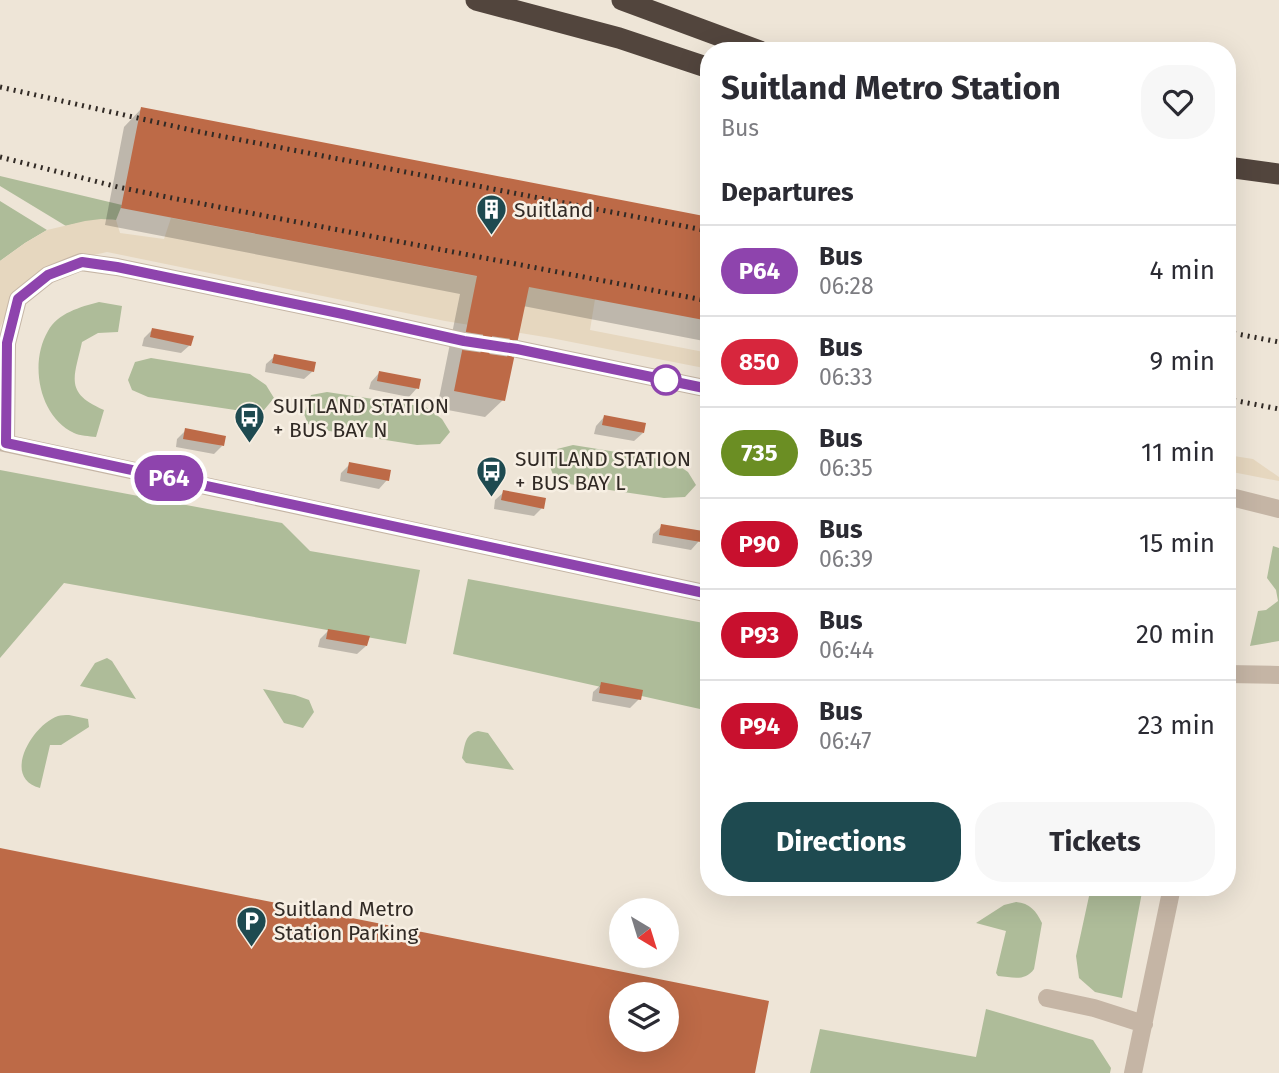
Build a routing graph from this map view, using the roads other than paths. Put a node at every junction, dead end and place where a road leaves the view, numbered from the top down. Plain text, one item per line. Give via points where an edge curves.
1 (476, 0) edge
2 (622, 0) edge
3 (736, 42) edge
4 (700, 65) edge
5 (1236, 168) edge
6 (1279, 174) edge
7 (464, 341) tunnel mouth
8 (517, 349) tunnel mouth
9 (700, 387) edge
10 (3, 442) edge
11 (1236, 498) edge
12 (1279, 509) edge
13 (700, 592) edge
14 (1236, 674) edge
15 (1279, 675) edge
16 (1170, 896) edge
17 (1047, 998) dead end
18 (1144, 1024) junction
19 (1133, 1073) edge

1 - 4 highway
2 - 3 highway
5 - 6 highway
7 - 10 lane via 82,262 48,275 18,299 7,343
8 - 9 lane
10 - 13 lane
11 - 12 lane
14 - 15 lane
16 - 18 lane
17 - 18 lane
18 - 19 lane

